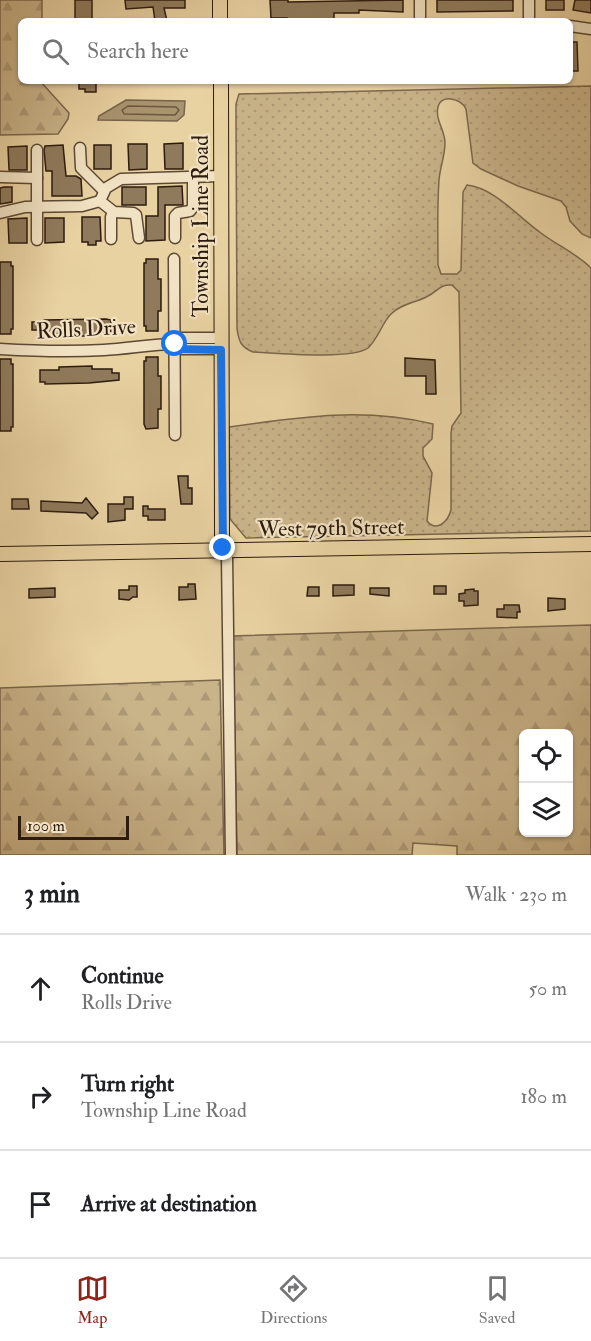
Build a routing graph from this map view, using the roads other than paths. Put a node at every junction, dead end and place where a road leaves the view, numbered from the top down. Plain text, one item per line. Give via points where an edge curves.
1 (220, 0) edge
2 (420, 0) edge
3 (529, 0) edge
4 (220, 18) edge
5 (420, 18) edge
6 (529, 18) edge
7 (573, 26) edge
8 (591, 29) edge
9 (220, 84) edge
10 (80, 148) dead end
11 (37, 150) dead end
12 (221, 176) junction
13 (0, 177) edge
14 (193, 177) junction
15 (37, 178) junction
16 (102, 196) junction
17 (37, 207) junction
18 (113, 212) junction
19 (0, 213) edge
20 (139, 238) dead end
21 (175, 238) dead end
22 (111, 239) dead end
23 (37, 240) dead end
24 (174, 259) dead end
25 (175, 344) junction
26 (221, 344) junction
27 (0, 349) edge
28 (175, 435) dead end
29 (591, 544) edge
30 (224, 550) junction
31 (0, 554) edge
32 (231, 855) edge

1 - 4 main road
2 - 5 street
3 - 6 street
7 - 8 street
9 - 12 main road, Township Line Road
10 - 16 street via 81,168
11 - 15 street
12 - 14 street
12 - 26 main road, Township Line Road
13 - 15 street
14 - 16 street via 121,178 112,182
14 - 21 street via 193,209 175,216
15 - 17 street
16 - 17 street via 82,206
16 - 18 street
17 - 19 street
17 - 23 street
18 - 20 street via 136,215
18 - 22 street
24 - 25 street
25 - 26 street, Rolls Drive
25 - 27 street, Rolls Drive via 106,350
25 - 28 street
26 - 30 main road, Township Line Road
29 - 30 main road, West 79th Street
30 - 31 main road, West 79th Street
30 - 32 street

